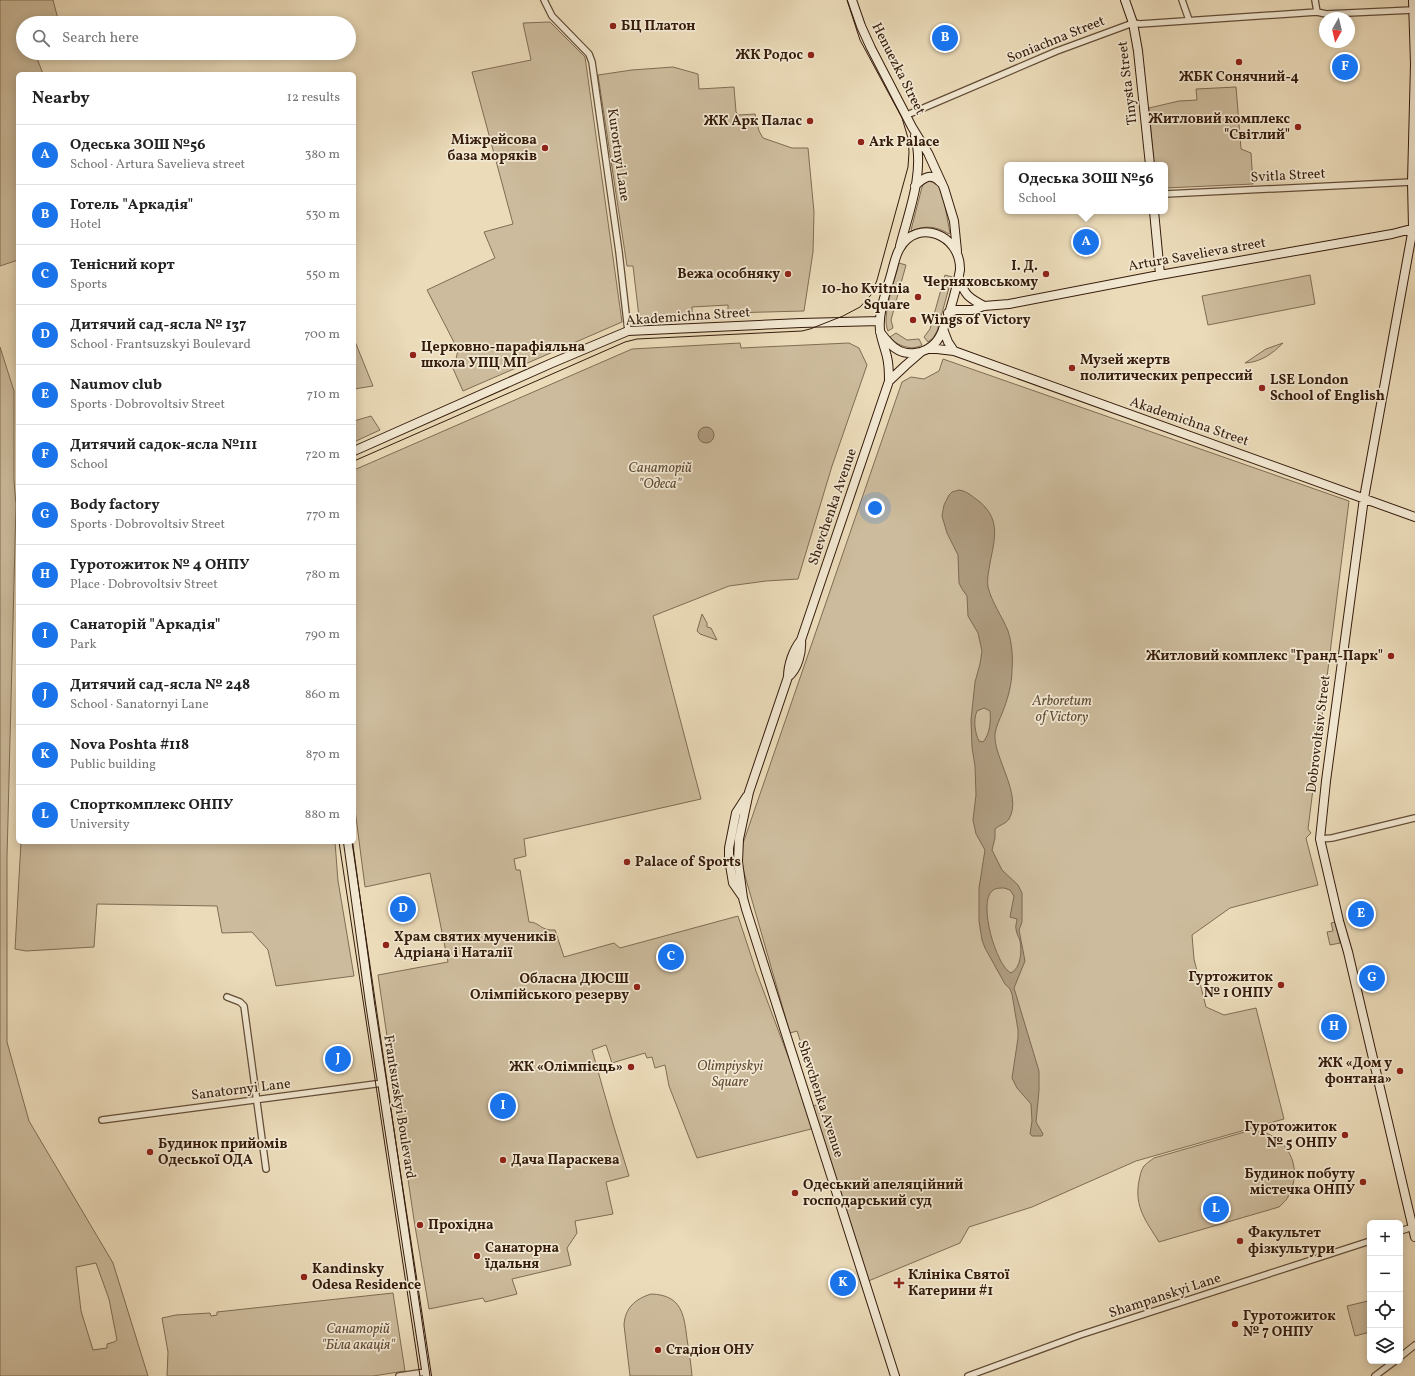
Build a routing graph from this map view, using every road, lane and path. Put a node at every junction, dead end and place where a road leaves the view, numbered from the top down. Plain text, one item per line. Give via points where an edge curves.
1 (544, 0) edge
2 (852, 0) edge
3 (1125, 0) edge
4 (1182, 0) edge
5 (1315, 0) edge
6 (1413, 0) edge
7 (1413, 10) junction
8 (1316, 12) junction
9 (1189, 20) junction
10 (1133, 23) junction
11 (907, 115) junction
12 (912, 127) junction
13 (1150, 162) edge
14 (1412, 182) junction
15 (915, 187) junction
16 (944, 188) junction
17 (1168, 194) edge
18 (1154, 214) edge
19 (1414, 228) edge
20 (899, 249) junction
21 (957, 252) junction
22 (1160, 274) junction
23 (959, 275) junction
24 (984, 306) junction
25 (948, 313) junction
26 (880, 321) junction
27 (943, 329) junction
28 (628, 331) junction
29 (880, 332) junction
30 (925, 350) junction
31 (954, 352) junction
32 (889, 381) junction
33 (356, 450) edge
34 (1364, 498) junction
35 (1415, 517) edge
36 (1415, 818) edge
37 (1320, 839) junction
38 (348, 844) edge
39 (227, 996) dead end
40 (383, 1084) junction
41 (256, 1100) junction
42 (102, 1120) dead end
43 (266, 1170) dead end
44 (1412, 1227) junction
45 (1403, 1230) edge
46 (1415, 1237) edge
47 (1367, 1242) edge
48 (1415, 1345) edge
49 (1403, 1355) edge
50 (1391, 1364) edge
51 (427, 1374) edge
52 (399, 1376) edge
53 (895, 1376) edge
54 (968, 1376) edge
55 (1376, 1376) edge

1 - 28 street, Kurortnyi Lane via 552,16 589,54 592,62
2 - 11 street, Henuezka Street via 871,48
3 - 10 street, Tinysta Street
4 - 9 street
5 - 8 street
6 - 7 street, Dobrovoltsiv Street
7 - 8 street, Soniachna Street via 1326,14
7 - 14 street, Dobrovoltsiv Street
8 - 9 street, Soniachna Street
9 - 10 street, Soniachna Street
10 - 11 street, Soniachna Street via 1057,51
10 - 13 street, Tinysta Street
11 - 12 street, Henuezka Street
12 - 15 street, Henuezka Street via 919,162
12 - 16 street, Henuezka Street via 928,152
14 - 17 street, Svitla Street
14 - 19 street, Dobrovoltsiv Street
15 - 16 street via 924,178 931,176
15 - 20 street, Henuezka Street
16 - 21 street, Henuezka Street via 954,221
18 - 22 street
19 - 22 street, Artura Savelieva street
19 - 34 street, Dobrovoltsiv Street
20 - 21 street via 908,239 926,233 944,238
20 - 26 street
21 - 23 street
22 - 24 street, Artura Savelieva street via 1046,297
23 - 24 street via 966,294
23 - 25 street
24 - 25 street, Artura Savelieva street
25 - 27 street
26 - 28 street, Akademichna Street
26 - 29 street
27 - 30 street via 937,341
27 - 31 street
28 - 33 street, Akademichna Street
29 - 30 street via 897,350 907,353
29 - 32 street, Shevchenka Avenue via 888,364
30 - 31 street, Akademichna Street
30 - 32 street, Shevchenka Avenue
31 - 34 street, Akademichna Street
32 - 53 street, Shevchenka Avenue via 801,640 802,649 793,673 788,677 749,792 738,854 743,898
34 - 35 street, Akademichna Street
34 - 37 street, Dobrovoltsiv Street
36 - 37 street
37 - 44 street, Dobrovoltsiv Street
38 - 40 street, Frantsuzskyi Boulevard
39 - 41 street via 244,1006
40 - 41 street, Sanatornyi Lane
40 - 51 street, Frantsuzskyi Boulevard
41 - 42 street, Sanatornyi Lane
41 - 43 street
44 - 45 street
44 - 46 street, Dobrovoltsiv Street
47 - 54 street, Shampanskyi Lane via 1080,1335
48 - 49 street
50 - 55 street
51 - 52 street

